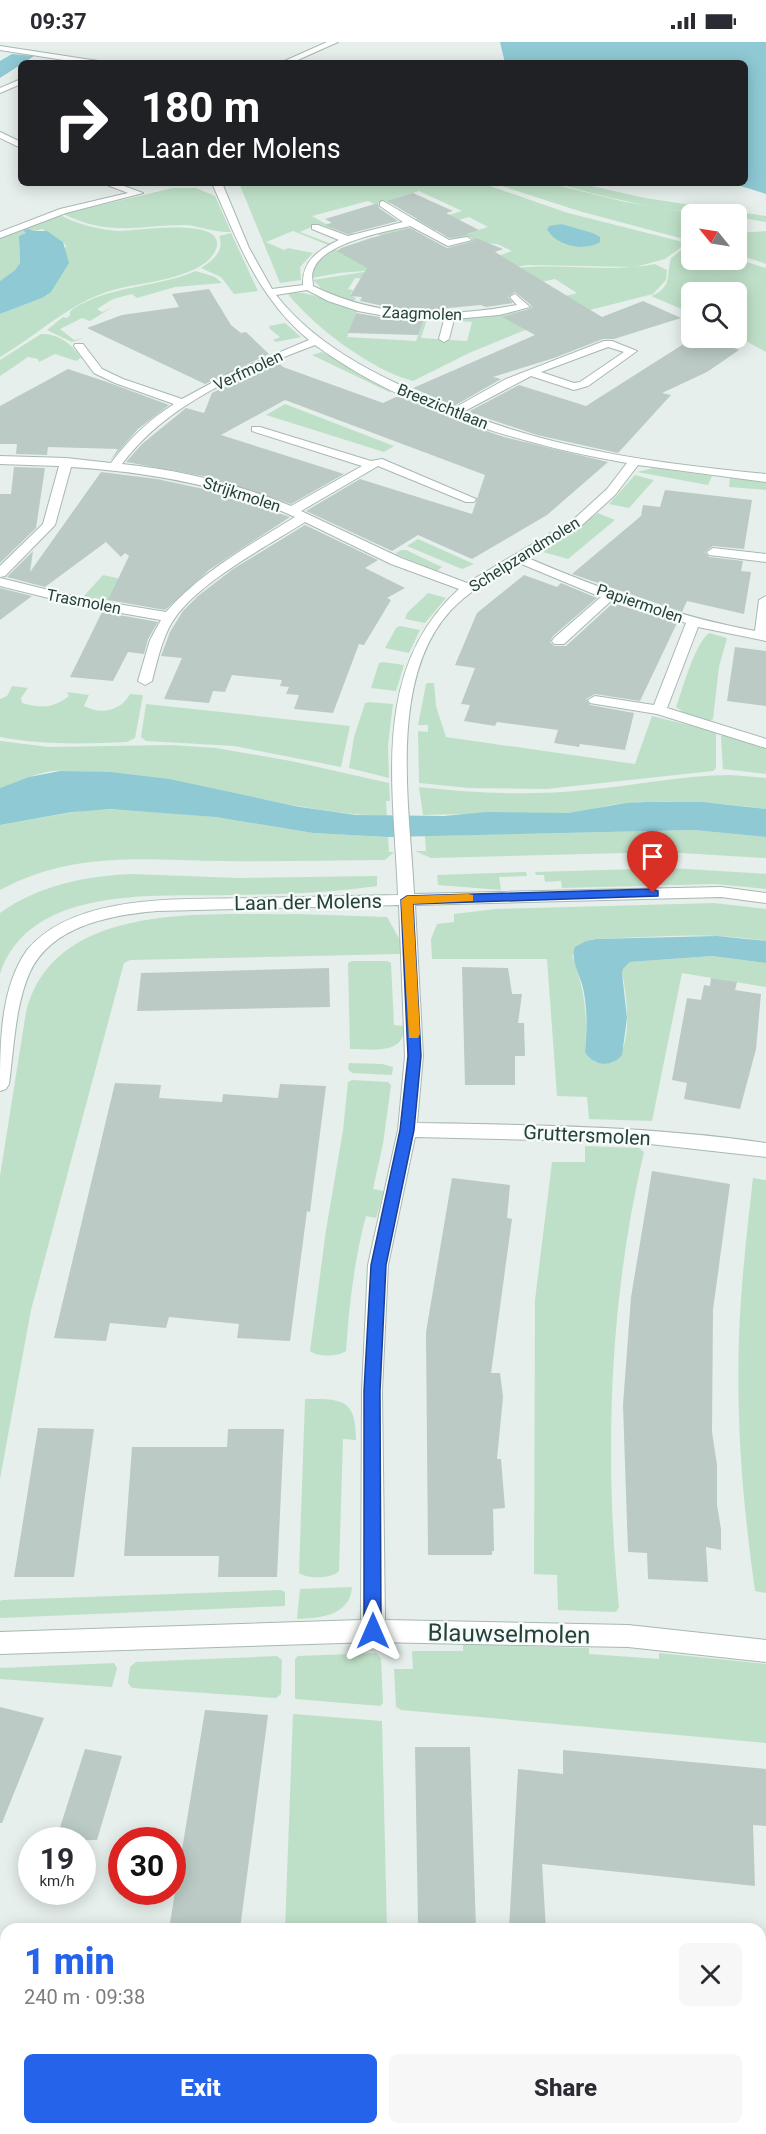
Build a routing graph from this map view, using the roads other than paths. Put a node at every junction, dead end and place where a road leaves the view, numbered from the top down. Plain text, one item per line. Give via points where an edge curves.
1 (334, 42) edge
2 (0, 48) edge
3 (81, 60) edge
4 (296, 60) edge
5 (18, 83) edge
6 (0, 92) edge
7 (0, 135) edge
8 (18, 144) edge
9 (116, 186) edge
10 (218, 186) edge
11 (383, 204) dead end
12 (411, 223) junction
13 (315, 227) dead end
14 (0, 235) edge
15 (349, 240) junction
16 (467, 240) dead end
17 (308, 287) junction
18 (269, 293) junction
19 (515, 297) dead end
20 (450, 316) junction
21 (444, 339) dead end
22 (315, 341) junction
23 (79, 345) dead end
24 (531, 372) junction
25 (183, 402) junction
26 (454, 413) junction
27 (256, 429) dead end
28 (0, 460) edge
29 (66, 462) junction
30 (634, 462) junction
31 (372, 465) junction
32 (115, 466) junction
33 (766, 478) edge
34 (470, 499) dead end
35 (292, 511) junction
36 (306, 516) junction
37 (713, 552) dead end
38 (518, 558) junction
39 (766, 558) edge
40 (0, 573) edge
41 (0, 582) edge
42 (468, 588) junction
43 (612, 594) junction
44 (766, 600) edge
45 (169, 617) junction
46 (694, 621) junction
47 (763, 636) edge
48 (558, 641) dead end
49 (145, 681) dead end
50 (595, 700) dead end
51 (659, 710) junction
52 (766, 744) edge
53 (766, 898) edge
54 (407, 900) junction
55 (0, 1084) edge
56 (407, 1130) junction
57 (766, 1150) edge
58 (373, 1631) junction
59 (0, 1643) edge
60 (766, 1651) edge

1 - 4 street
2 - 3 street
5 - 6 street
7 - 8 street
9 - 14 street via 138,193 63,211
10 - 18 street, Breezichtlaan via 259,280
11 - 12 street
12 - 15 street
12 - 16 street via 447,243
13 - 15 street
15 - 17 street via 311,261 305,278
17 - 18 street
17 - 20 street, Zaagmolen via 334,301 375,312
18 - 22 street, Breezichtlaan
19 - 20 street, Zaagmolen via 525,307
20 - 21 street
22 - 25 street, Verfmolen via 242,371
22 - 26 street, Breezichtlaan via 381,380
23 - 25 street via 98,371
24 - 24 street via 574,387 632,351 608,343
24 - 26 street
25 - 32 street, Verfmolen via 136,440
26 - 30 street, Breezichtlaan via 522,435
27 - 31 street
28 - 29 street, Strijkmolen
29 - 32 street, Strijkmolen
29 - 40 street via 49,525
30 - 33 street, Breezichtlaan
30 - 38 street, Schelpzandmolen via 612,492 577,523
31 - 34 street via 378,462
31 - 35 street
32 - 35 street, Strijkmolen via 197,480
35 - 36 street, Strijkmolen
36 - 42 street, Strijkmolen via 395,561
36 - 45 street via 204,585
37 - 39 street
38 - 42 street, Schelpzandmolen
38 - 43 street, Papiermolen
41 - 45 street, Trasmolen via 81,602
42 - 54 street, Schelpzandmolen via 430,629 411,669 400,721
43 - 46 street, Papiermolen
43 - 48 street
44 - 47 street
45 - 49 street via 157,638
46 - 47 street, Papiermolen
46 - 51 street
50 - 51 street
51 - 52 street
53 - 54 street, Laan der Molens via 721,892
54 - 55 street, Laan der Molens via 157,906 88,918 43,945 22,971
54 - 56 street, Schelpzandmolen via 414,1056
56 - 57 street, Gruttersmolen via 653,1138
56 - 58 street, Schelpzandmolen via 378,1265 372,1391
58 - 59 street, Blauwselmolen
58 - 60 street, Blauwselmolen via 628,1636

